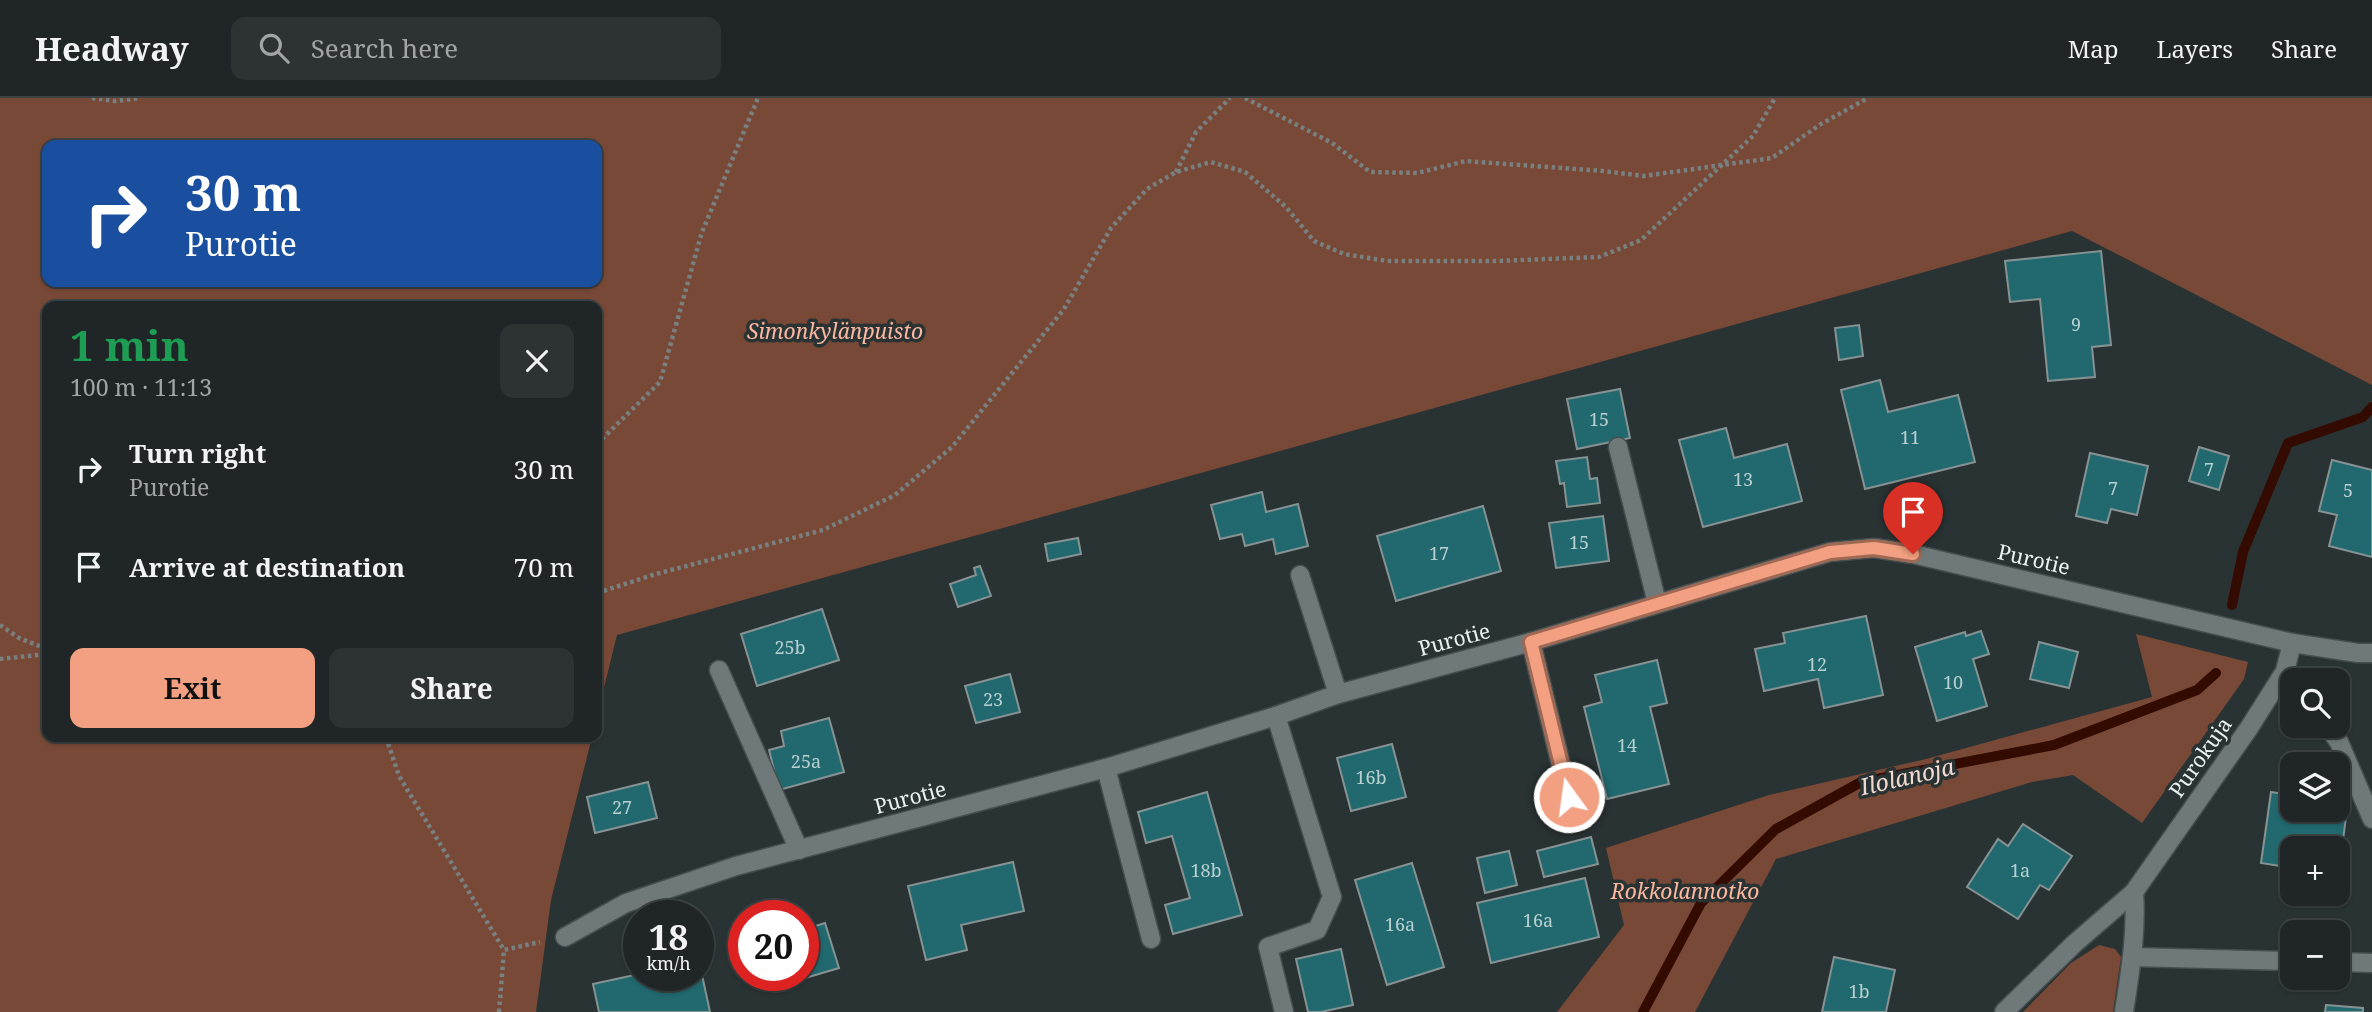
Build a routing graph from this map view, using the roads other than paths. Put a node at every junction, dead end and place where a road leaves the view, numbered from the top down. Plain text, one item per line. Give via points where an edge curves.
1 (1618, 447) dead end
2 (1300, 575) dead end
3 (1657, 603) junction
4 (1531, 642) junction
5 (2292, 643) junction
6 (2372, 653) edge
7 (2290, 668) edge
8 (719, 670) dead end
9 (2280, 687) edge
10 (1338, 694) junction
11 (1276, 716) junction
12 (2336, 738) edge
13 (1106, 768) junction
14 (1569, 797) dead end
15 (2372, 819) edge
16 (799, 850) junction
17 (2134, 892) junction
18 (565, 937) road end
19 (1151, 939) dead end
20 (2133, 957) junction
21 (2280, 961) edge
22 (2350, 962) edge
23 (2372, 963) edge
24 (1284, 1012) edge
25 (2004, 1012) edge
26 (2124, 1012) edge

1 - 3 street
2 - 10 street
3 - 4 street, Purotie
3 - 5 street, Purotie via 1830,552 1874,548
4 - 10 street, Purotie
4 - 14 street
5 - 6 street, Purotie
5 - 7 street, Purokuja
8 - 16 street
9 - 17 street, Purokuja
10 - 11 street, Purotie
11 - 13 street, Purotie
11 - 24 street via 1332,897 1317,930 1268,947
12 - 15 street
13 - 16 street, Purotie
13 - 19 street
16 - 18 street, Purotie via 626,903
17 - 20 street
17 - 25 street, Purokuja
20 - 21 street
20 - 26 street
22 - 23 street

